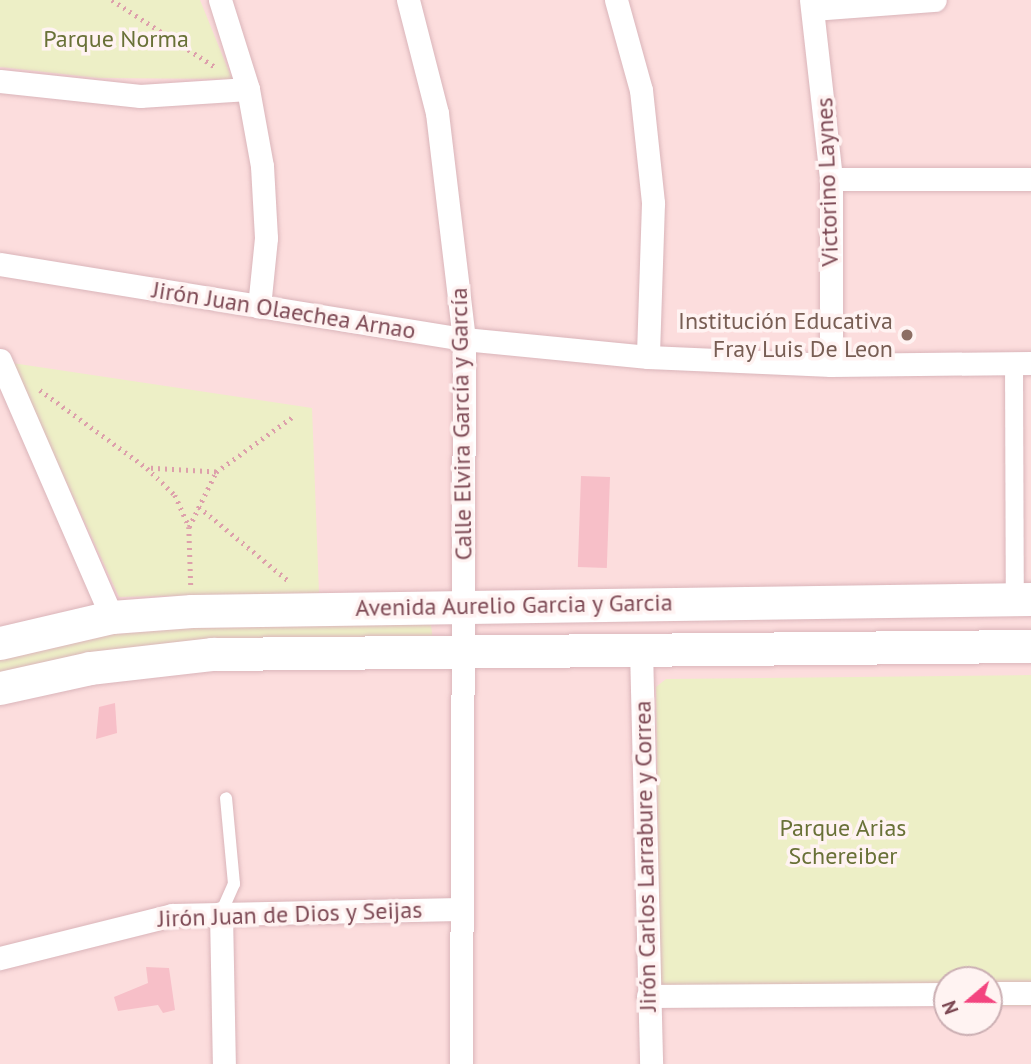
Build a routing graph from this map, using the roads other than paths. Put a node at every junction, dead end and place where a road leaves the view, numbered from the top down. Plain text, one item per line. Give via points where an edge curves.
1 (220, 0) edge
2 (408, 0) edge
3 (616, 0) edge
4 (935, 0) edge
5 (813, 4) edge
6 (0, 81) edge
7 (248, 89) junction
8 (831, 179) junction
9 (1031, 179) edge
10 (0, 264) edge
11 (259, 307) junction
12 (464, 339) junction
13 (648, 357) junction
14 (0, 360) edge
15 (1022, 363) edge
16 (831, 365) junction
17 (1023, 599) edge
18 (462, 607) junction
19 (112, 617) junction
20 (0, 643) edge
21 (1031, 646) edge
22 (641, 649) junction
23 (461, 650) junction
24 (0, 688) edge
25 (226, 797) dead end
26 (460, 909) junction
27 (220, 913) junction
28 (0, 958) edge
29 (1003, 993) edge
30 (1031, 993) edge
31 (933, 994) edge
32 (648, 996) junction
33 (224, 1064) edge
34 (461, 1064) edge
35 (651, 1064) edge

1 - 7 street
2 - 12 street, Calle Elvira García y García via 437,113
3 - 13 street via 641,90 653,203
4 - 5 street
5 - 8 street, Victorino Laynes
6 - 7 street via 141,96
7 - 11 street via 266,238
8 - 9 street
8 - 16 street, Victorino Laynes
10 - 11 street, Jirón Juan Olaechea Arnao
11 - 12 street, Jirón Juan Olaechea Arnao
12 - 13 street, Jirón Juan Olaechea Arnao
12 - 18 street, Calle Elvira García y García
13 - 16 street, Jirón Juan Olaechea Arnao
14 - 19 street
15 - 16 street, Jirón Juan Olaechea Arnao
15 - 17 street
17 - 18 main road, Avenida Aurelio Garcia y Garcia
18 - 19 main road, Avenida Aurelio Garcia y Garcia via 192,611
18 - 23 street, Calle Elvira García y García
19 - 20 main road, Avenida Aurelio Garcia y Garcia
21 - 22 main road, Avenida Aurelio Garcia y Garcia
22 - 23 main road, Avenida Aurelio Garcia y Garcia
22 - 32 street, Jirón Carlos Larrabure y Correa
23 - 24 main road, Avenida Aurelio Garcia y Garcia via 152,658
23 - 26 street, Calle Elvira García y García
25 - 27 lane via 234,884
26 - 27 street, Jirón Juan de Dios y Seijas
26 - 34 street, Calle Elvira García y García
27 - 28 street, Jirón Juan de Dios y Seijas via 115,924
27 - 33 street
29 - 30 street
31 - 32 street
32 - 35 street, Jirón Carlos Larrabure y Correa

